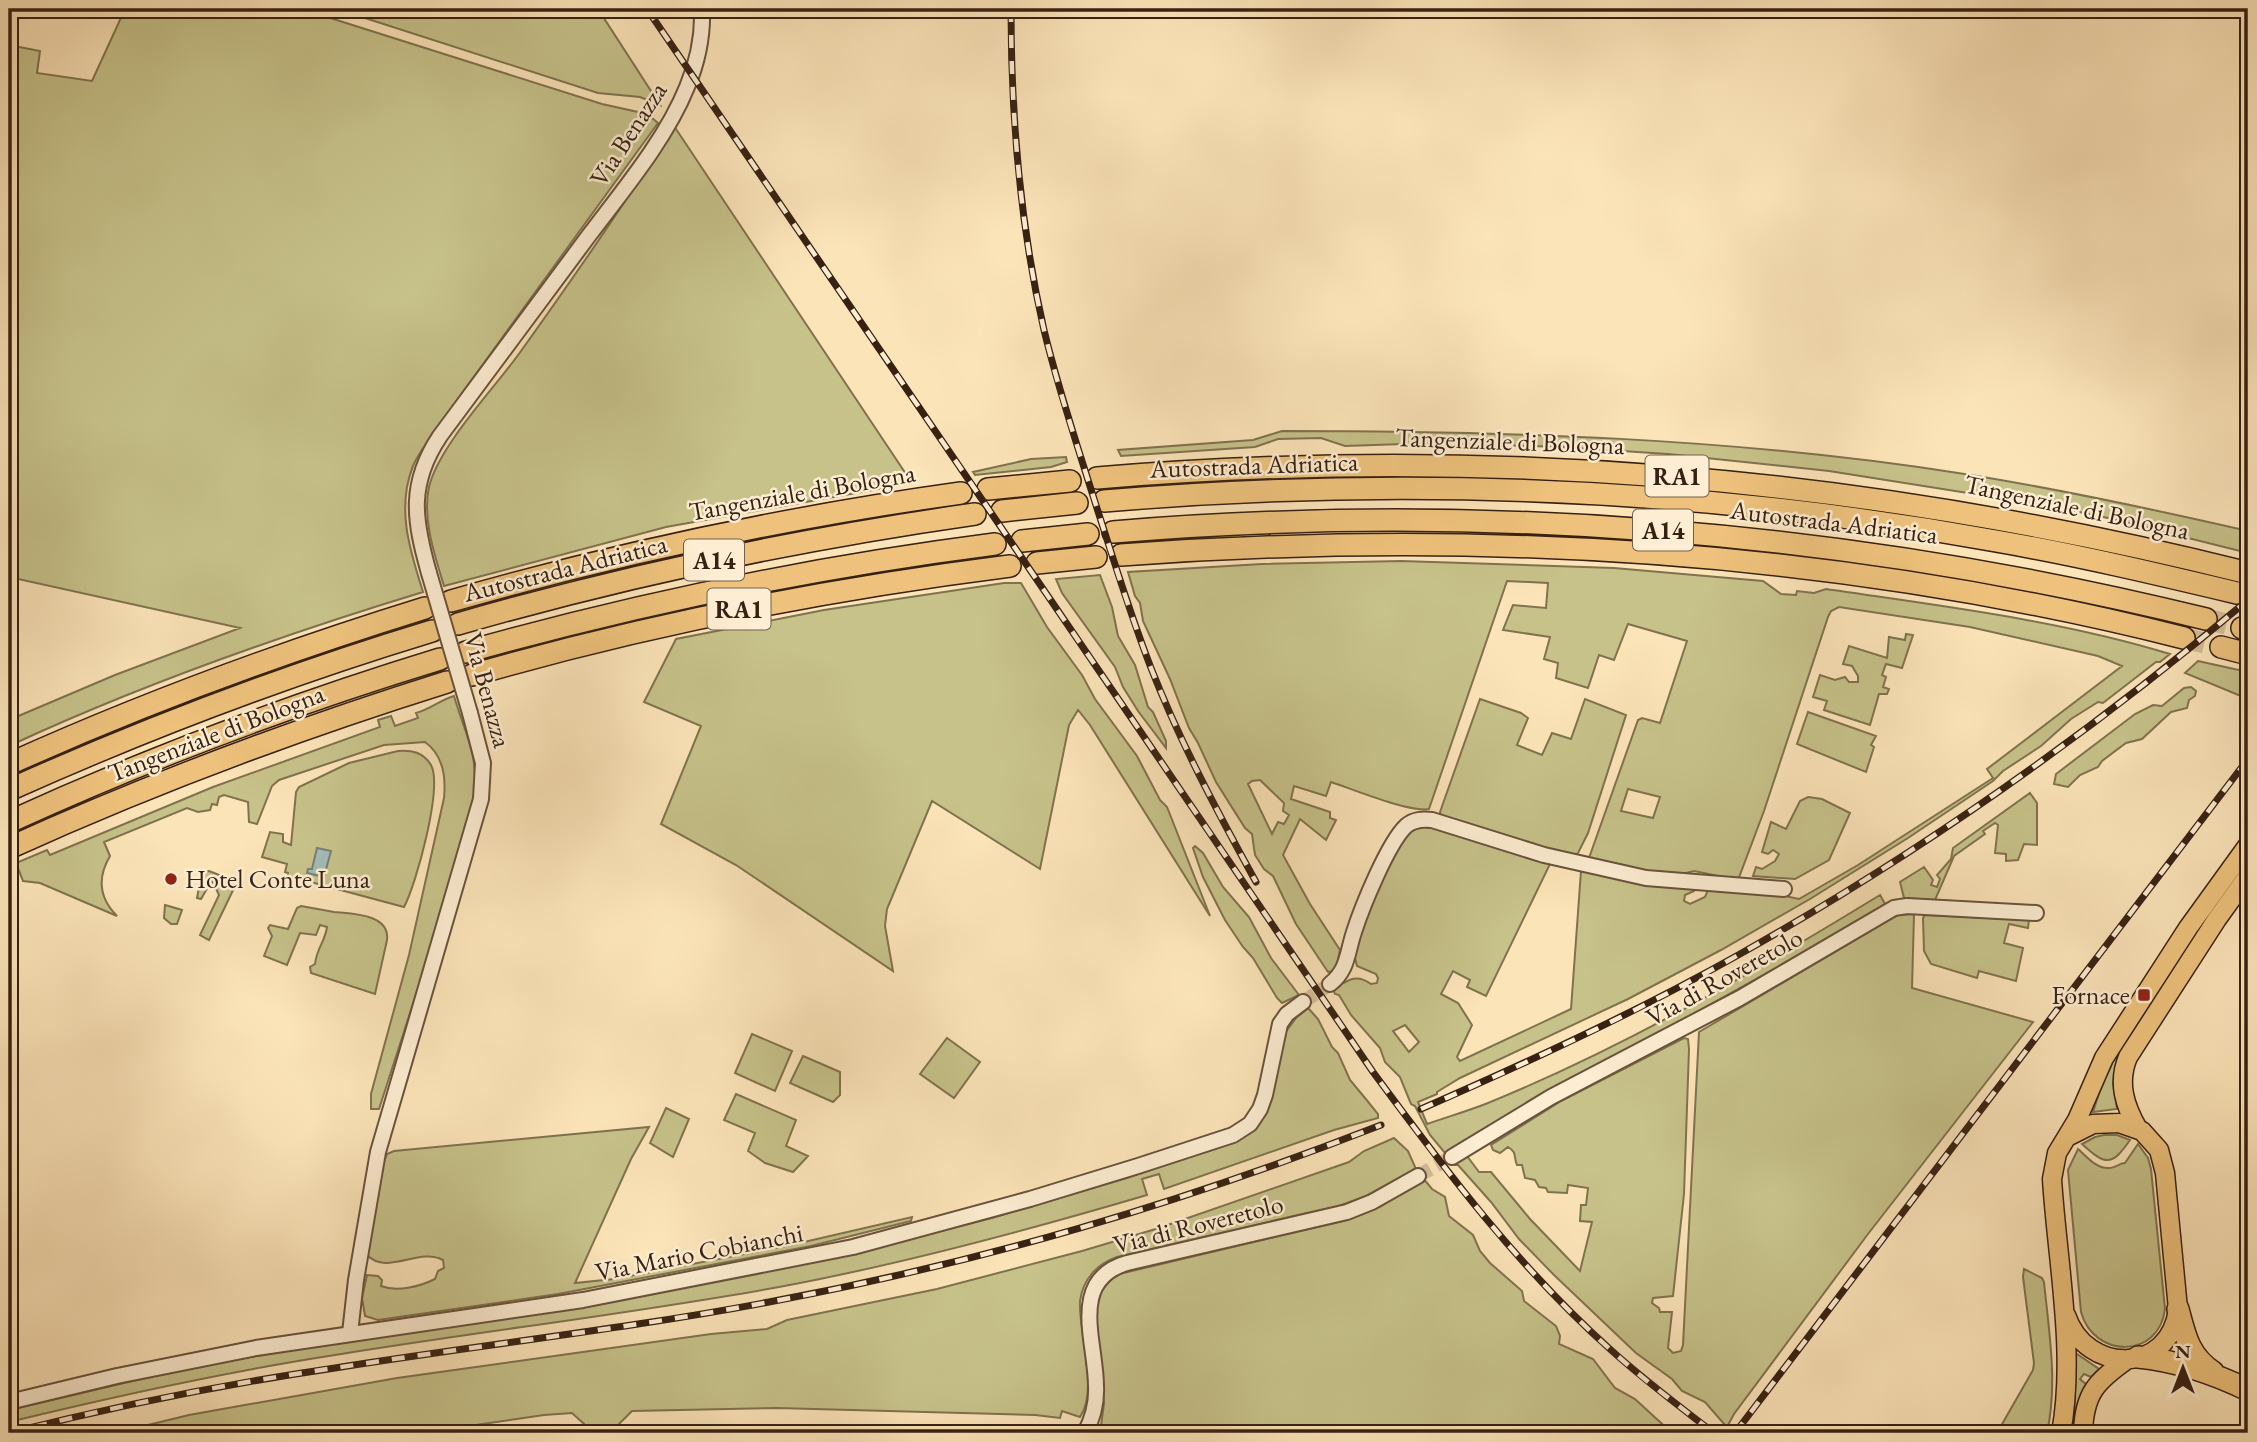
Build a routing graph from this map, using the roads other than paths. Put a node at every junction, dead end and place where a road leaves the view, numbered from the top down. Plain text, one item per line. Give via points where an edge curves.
1 (702, 9) edge
2 (1097, 478) dead end
3 (1070, 481) dead end
4 (988, 489) dead end
5 (961, 493) dead end
6 (1104, 500) dead end
7 (1077, 503) dead end
8 (1002, 511) dead end
9 (975, 514) dead end
10 (1113, 532) dead end
11 (1088, 534) dead end
12 (1022, 541) dead end
13 (995, 544) dead end
14 (1121, 555) dead end
15 (1096, 557) dead end
16 (1037, 563) dead end
17 (1010, 566) dead end
18 (2248, 573) edge
19 (2237, 593) dead end
20 (451, 601) dead end
21 (425, 608) dead end
22 (2206, 619) tunnel mouth
23 (458, 624) dead end
24 (432, 631) dead end
25 (2184, 638) tunnel mouth
26 (2221, 647) tunnel mouth
27 (466, 652) dead end
28 (2248, 654) edge
29 (440, 659) dead end
30 (472, 674) dead end
31 (447, 682) dead end
32 (9, 764) edge
33 (9, 790) edge
34 (9, 822) edge
35 (2248, 845) edge
36 (9, 848) edge
37 (2248, 877) edge
38 (1784, 890) dead end
39 (2036, 913) dead end
40 (1330, 984) tunnel mouth
41 (1303, 1002) tunnel mouth
42 (2138, 1129) junction
43 (2064, 1140) junction
44 (1452, 1157) tunnel mouth
45 (1418, 1176) tunnel mouth
46 (2064, 1308) junction
47 (2178, 1308) junction
48 (351, 1333) junction
49 (2133, 1358) junction
50 (2227, 1380) junction
51 (2248, 1390) edge
52 (9, 1402) edge
53 (1085, 1433) edge
54 (2061, 1433) edge
55 (2083, 1433) edge

1 - 48 street, Via Benazza, bridge via 698,59 670,122 429,454 421,473 416,499 419,538 483,763 481,799 377,1152
2 - 18 highway, Tangenziale di Bologna / RA1 via 1219,468 1405,464 1671,475 1939,508
3 - 4 highway
5 - 20 highway, Tangenziale di Bologna via 848,510 659,548
6 - 19 highway, Autostrada Adriatica / A14 via 1343,488 1540,491 1702,501 1996,541
7 - 8 highway
9 - 23 highway, Autostrada Adriatica / A14 via 746,553
10 - 22 highway, Autostrada Adriatica / A14 via 1345,520 1555,523 1676,531 1924,562 2062,586
11 - 12 highway
13 - 27 highway, A14 via 866,562 677,598
14 - 25 highway via 1390,543 1676,555 1943,588
15 - 16 highway
17 - 30 highway, RA1 via 787,599
21 - 32 highway, Tangenziale di Bologna via 230,673
24 - 33 highway via 163,723
26 - 28 highway
29 - 34 highway via 179,749
31 - 36 highway, Tangenziale di Bologna via 259,744
35 - 43 main road via 2114,1042
37 - 42 main road via 2128,1057 2124,1095
38 - 40 street via 1646,878 1544,855 1432,820 1416,821 1402,831 1376,878 1343,971
39 - 44 street, Via di Roveretolo via 1894,908 1740,998 1551,1097
41 - 48 street, Via Mario Cobianchi via 1280,1024 1257,1115 1233,1135 1042,1196 853,1247 583,1300
42 - 43 main road via 2119,1123 2098,1124
42 - 47 main road via 2156,1145 2164,1163
43 - 46 main road via 2054,1160 2052,1179
45 - 53 street, Via di Roveretolo via 1356,1209 1109,1270 1090,1298 1096,1396
46 - 49 main road via 2087,1346 2102,1356
46 - 54 main road via 2066,1387
47 - 49 main road via 2165,1340 2153,1351
47 - 50 highway via 2191,1352
48 - 52 street, Via Mario Cobianchi via 170,1364
49 - 50 highway via 2171,1361
49 - 55 main road via 2092,1391
50 - 51 highway

